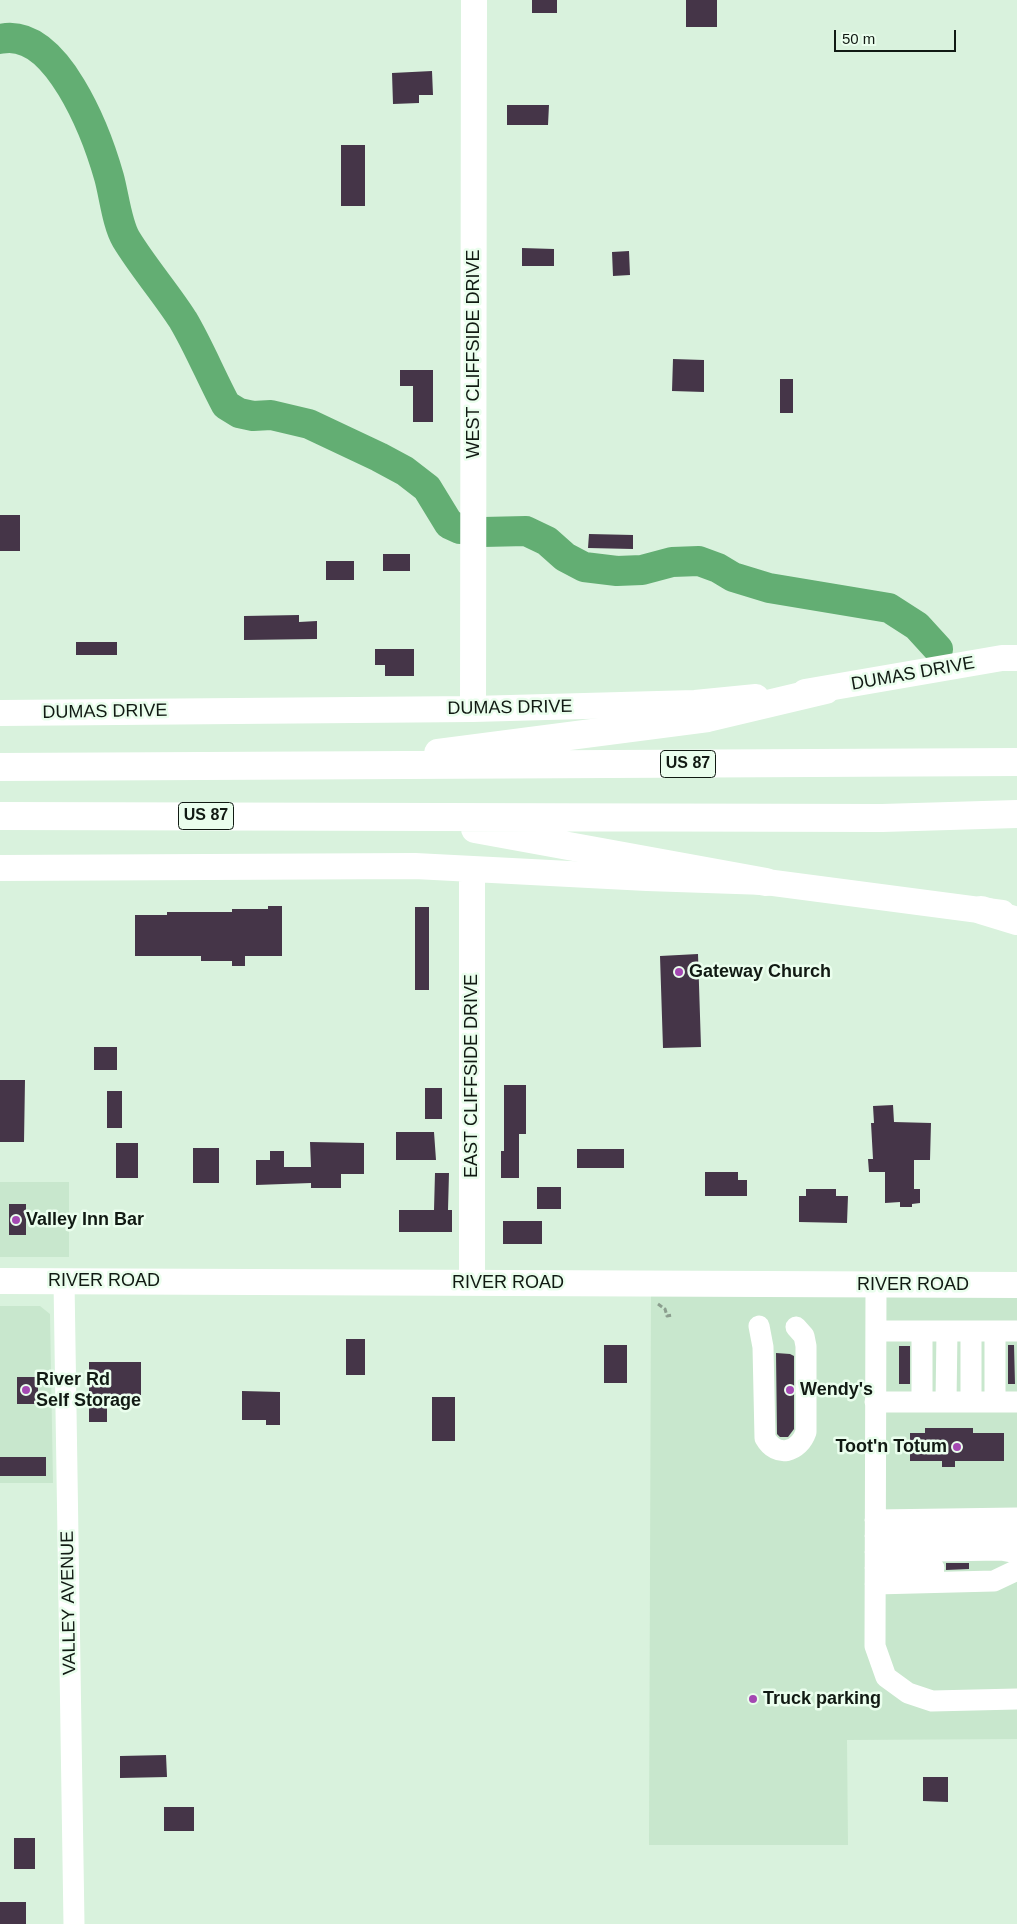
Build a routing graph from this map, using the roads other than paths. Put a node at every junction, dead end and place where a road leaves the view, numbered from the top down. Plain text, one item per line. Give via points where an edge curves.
1 (474, 0) edge
2 (1017, 658) edge
3 (826, 690) junction
4 (473, 709) junction
5 (0, 713) edge
6 (1017, 762) edge
7 (360, 766) junction
8 (0, 767) edge
9 (1017, 814) edge
10 (0, 816) edge
11 (412, 817) junction
12 (0, 868) edge
13 (472, 869) junction
14 (766, 882) junction
15 (1017, 903) edge
16 (981, 910) junction
17 (1017, 914) edge
18 (1017, 921) edge
19 (0, 1281) edge
20 (64, 1281) junction
21 (472, 1283) junction
22 (876, 1285) junction
23 (1017, 1285) edge
24 (759, 1326) dead end
25 (796, 1327) dead end
26 (876, 1331) junction
27 (922, 1331) junction
28 (946, 1331) junction
29 (971, 1331) junction
30 (996, 1331) junction
31 (1017, 1331) edge
32 (875, 1402) junction
33 (922, 1402) junction
34 (946, 1402) junction
35 (971, 1402) junction
36 (996, 1402) junction
37 (1017, 1402) edge
38 (1017, 1518) edge
39 (1017, 1535) edge
40 (875, 1552) junction
41 (1017, 1553) edge
42 (1017, 1569) edge
43 (1017, 1699) edge
44 (74, 1924) edge

1 - 4 main road, WEST CLIFFSIDE DRIVE
2 - 3 main road, DUMAS DRIVE
3 - 4 main road, DUMAS DRIVE via 695,704
3 - 7 highway via 708,718 488,745
4 - 5 main road, DUMAS DRIVE
6 - 7 highway, US 87
7 - 8 highway, US 87
9 - 11 highway, US 87 via 882,818
10 - 11 highway, US 87
11 - 14 highway
12 - 13 main road via 415,866
13 - 14 main road
13 - 21 main road, EAST CLIFFSIDE DRIVE
14 - 16 main road
15 - 16 main road
16 - 17 main road
16 - 18 highway
19 - 20 main road, RIVER ROAD
20 - 21 main road, RIVER ROAD
20 - 44 street, VALLEY AVENUE
21 - 22 main road, RIVER ROAD
22 - 23 main road, RIVER ROAD
22 - 26 street
24 - 25 street via 763,1347 765,1438 770,1447 778,1451 796,1446 806,1432 806,1346 804,1336
26 - 27 street
26 - 32 street
27 - 28 street
27 - 33 street
28 - 29 street
28 - 34 street
29 - 30 street
29 - 35 street
30 - 31 street
30 - 36 street
32 - 33 street
32 - 40 street
33 - 34 street
34 - 35 street
35 - 36 street
36 - 37 street
38 - 40 street
39 - 40 street
40 - 41 street via 1001,1550
40 - 42 street via 994,1581
40 - 43 street via 874,1646 886,1677 908,1693 932,1701

